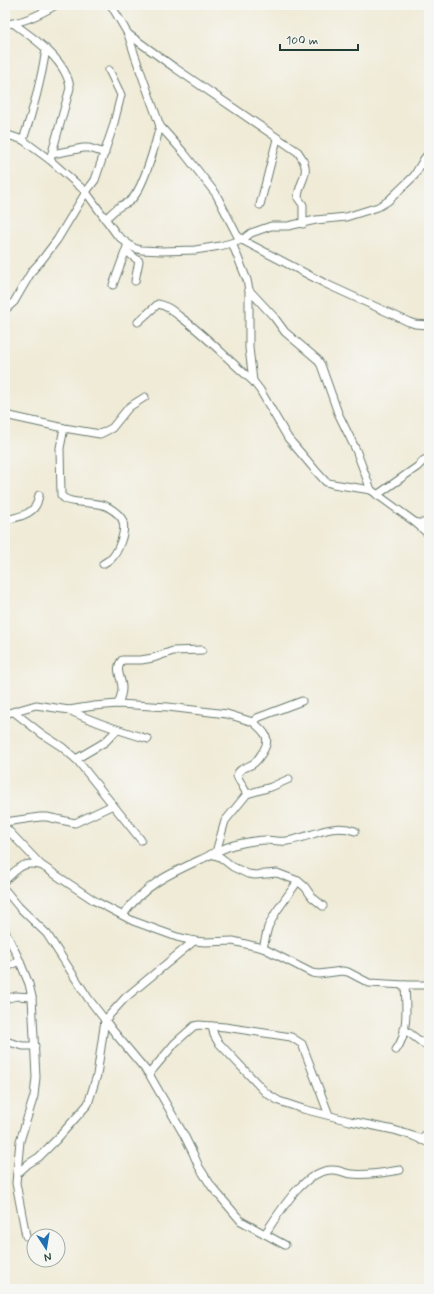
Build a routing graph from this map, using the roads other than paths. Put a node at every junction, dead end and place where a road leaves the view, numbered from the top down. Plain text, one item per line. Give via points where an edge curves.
1 (54, 5) edge
2 (111, 5) edge
3 (5, 24) edge
4 (14, 24) junction
5 (128, 34) junction
6 (46, 50) junction
7 (109, 70) dead end
8 (160, 126) junction
9 (5, 134) edge
10 (277, 139) junction
11 (23, 140) junction
12 (105, 153) junction
13 (429, 153) edge
14 (51, 157) junction
15 (86, 192) junction
16 (260, 205) dead end
17 (105, 219) junction
18 (303, 224) junction
19 (242, 240) junction
20 (232, 243) junction
21 (127, 248) junction
22 (135, 281) dead end
23 (113, 285) dead end
24 (249, 290) junction
25 (5, 310) edge
26 (138, 322) dead end
27 (429, 325) edge
28 (253, 381) junction
29 (145, 397) dead end
30 (5, 415) edge
31 (64, 428) junction
32 (429, 459) edge
33 (371, 490) junction
34 (39, 495) dead end
35 (377, 495) junction
36 (5, 520) edge
37 (416, 523) junction
38 (429, 523) edge
39 (429, 535) edge
40 (103, 564) dead end
41 (202, 650) dead end
42 (302, 701) dead end
43 (118, 704) junction
44 (69, 710) junction
45 (14, 712) junction
46 (5, 714) edge
47 (253, 722) junction
48 (117, 730) junction
49 (148, 739) dead end
50 (76, 759) junction
51 (289, 779) dead end
52 (247, 794) junction
53 (113, 805) junction
54 (5, 822) edge
55 (6, 831) edge
56 (355, 832) dead end
57 (141, 840) dead end
58 (29, 852) junction
59 (214, 853) junction
60 (23, 865) junction
61 (40, 865) junction
62 (5, 880) edge
63 (298, 881) junction
64 (5, 890) edge
65 (323, 906) dead end
66 (123, 916) junction
67 (5, 931) edge
68 (194, 941) junction
69 (263, 948) junction
70 (20, 961) junction
71 (5, 968) edge
72 (405, 985) junction
73 (429, 985) edge
74 (32, 997) junction
75 (5, 999) edge
76 (105, 1020) junction
77 (212, 1026) junction
78 (404, 1029) junction
79 (5, 1041) edge
80 (35, 1046) junction
81 (429, 1048) edge
82 (396, 1050) dead end
83 (148, 1074) junction
84 (328, 1115) junction
85 (429, 1130) edge
86 (421, 1140) junction
87 (429, 1143) edge
88 (400, 1170) dead end
89 (17, 1174) junction
90 (264, 1234) junction
91 (26, 1236) dead end
92 (285, 1245) dead end

1 - 4 street
2 - 5 street
3 - 4 street
4 - 6 street
5 - 8 street
5 - 10 street
6 - 11 street
6 - 14 street via 65,71 70,88
7 - 12 street via 121,95
8 - 17 street via 145,176 136,194
8 - 19 street via 216,194 233,229
9 - 11 street
10 - 16 street
10 - 18 street via 298,152 304,161 305,176 298,198 303,205
11 - 14 street
12 - 14 street via 83,148
12 - 15 street via 95,180
13 - 18 street via 414,176 388,202 346,217
14 - 15 street
15 - 17 street
15 - 25 street via 57,240 32,271 14,302
17 - 21 street
18 - 19 street via 271,226 251,233
19 - 20 street
19 - 27 street via 326,284 383,310 415,324
20 - 21 street via 195,250
20 - 24 street
21 - 22 street via 139,261
21 - 23 street
24 - 28 street via 249,348
24 - 33 street via 285,332 321,365 338,413
26 - 28 street via 158,304 163,304 208,338
28 - 33 street via 288,438 326,482
29 - 31 street via 129,407 106,432 100,434
30 - 31 street
31 - 40 street via 60,448 61,495 66,500 104,505 121,517 123,522 124,532 120,544 112,558
32 - 35 street via 424,460
33 - 35 street
34 - 36 street via 33,509
35 - 37 street
37 - 38 street
37 - 39 street
41 - 43 street via 173,651 147,659 122,660 118,671 122,688
42 - 47 street via 257,718
43 - 44 street
43 - 47 street via 227,714
44 - 45 street via 36,705
44 - 48 street
45 - 46 street
45 - 50 street
47 - 52 street via 263,730 267,739 266,746 255,762 238,773 237,776
48 - 49 street
48 - 50 street via 105,742
50 - 53 street
51 - 52 street
52 - 59 street via 225,821
53 - 54 street via 75,823 40,817
53 - 57 street
55 - 58 street
56 - 59 street via 347,828 331,828 286,841 260,840 236,844
58 - 60 street
58 - 61 street
59 - 63 street via 248,874 255,876 277,873
59 - 66 street via 158,880 138,896
60 - 61 street
60 - 62 street
61 - 66 street via 94,901
63 - 65 street
63 - 69 street via 276,912 268,928
64 - 76 street via 47,934
66 - 68 street
67 - 70 street
68 - 69 street via 233,941
68 - 76 street via 125,998
69 - 72 street via 312,973 348,972 369,983
70 - 71 street
70 - 74 street
72 - 73 street
72 - 78 street
74 - 75 street via 16,996
74 - 80 street
76 - 83 street
76 - 89 street via 97,1075 88,1104 39,1157
77 - 83 street via 194,1026
77 - 84 street via 218,1042 266,1093 279,1101
77 - 84 street via 291,1037 299,1041
78 - 81 street
78 - 82 street via 402,1041
79 - 80 street
80 - 89 street via 34,1096 20,1142
83 - 90 street via 212,1187 241,1221
84 - 86 street via 394,1130
85 - 86 street
86 - 87 street
88 - 90 street via 355,1174 334,1170 323,1171 301,1185
89 - 91 street via 16,1182
90 - 92 street

